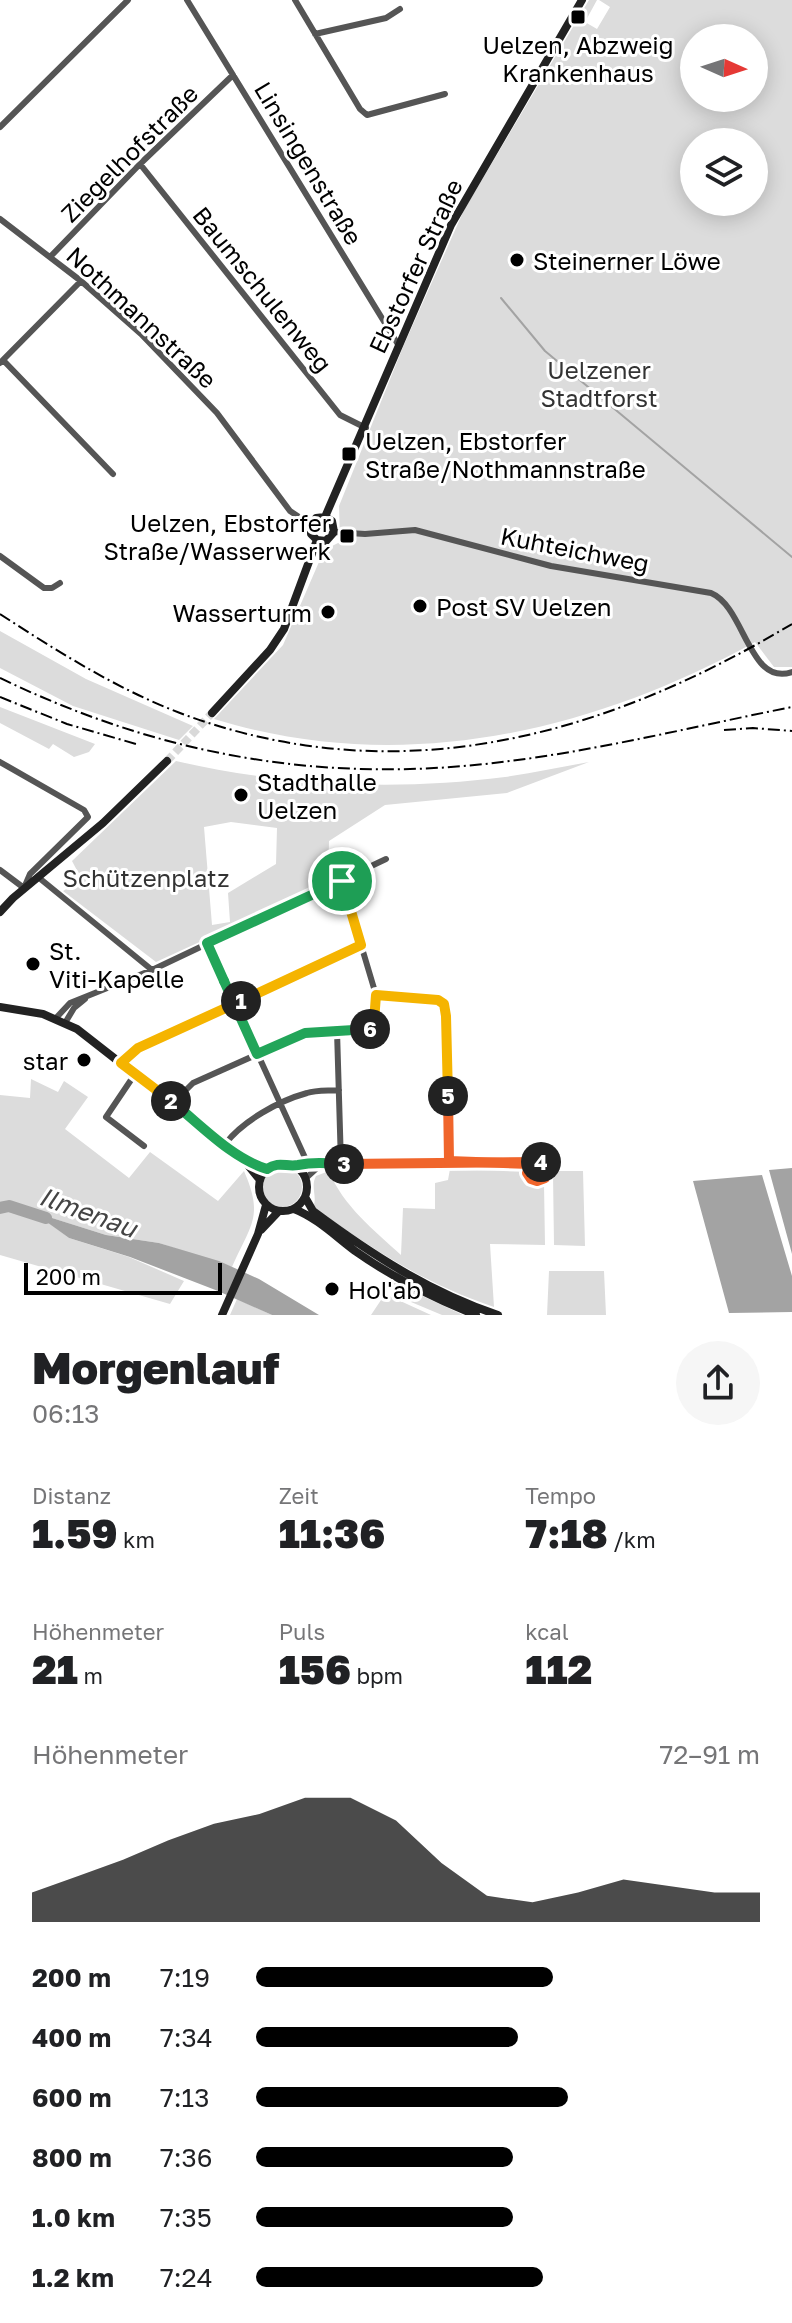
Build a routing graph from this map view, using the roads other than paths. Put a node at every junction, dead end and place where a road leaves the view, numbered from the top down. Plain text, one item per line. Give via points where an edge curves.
1 (128, 0) edge
2 (187, 0) edge
3 (295, 0) edge
4 (582, 0) edge
5 (400, 9) dead end
6 (315, 34) junction
7 (233, 75) junction
8 (445, 94) dead end
9 (0, 127) edge
10 (140, 164) junction
11 (0, 219) edge
12 (50, 257) junction
13 (81, 281) junction
14 (399, 346) junction
15 (2, 361) edge
16 (366, 428) junction
17 (113, 474) dead end
18 (325, 517) junction
19 (311, 525) junction
20 (334, 532) junction
21 (317, 540) junction
22 (0, 556) edge
23 (60, 583) dead end
24 (792, 672) edge
25 (212, 713) tunnel mouth
26 (167, 761) tunnel mouth
27 (0, 762) edge
28 (386, 859) dead end
29 (0, 870) edge
30 (38, 877) junction
31 (342, 881) junction
32 (24, 888) junction
33 (0, 912) edge
34 (207, 943) junction
35 (361, 945) junction
36 (152, 970) junction
37 (376, 995) junction
38 (234, 1004) junction
39 (0, 1007) edge
40 (61, 1020) junction
41 (337, 1031) junction
42 (257, 1054) junction
43 (121, 1063) junction
44 (135, 1074) junction
45 (339, 1090) junction
46 (173, 1103) junction
47 (281, 1105) junction
48 (225, 1144) junction
49 (144, 1146) dead end
50 (242, 1158) junction
51 (449, 1161) junction
52 (307, 1162) junction
53 (341, 1164) junction
54 (530, 1164) junction
55 (545, 1165) junction
56 (554, 1165) dead end
57 (296, 1166) junction
58 (267, 1169) junction
59 (306, 1178) junction
60 (260, 1180) junction
61 (305, 1197) junction
62 (266, 1205) junction
63 (294, 1209) junction
64 (279, 1211) junction
65 (258, 1234) junction
66 (222, 1315) edge
67 (476, 1315) edge
68 (498, 1315) edge

1 - 9 street
2 - 7 street, Linsingenstraße
3 - 6 street
4 - 14 main road, Ebstorfer Straße via 461,207
5 - 6 street via 386,18
6 - 8 street via 367,115
7 - 10 street, Ziegelhofstraße
7 - 14 street, Linsingenstraße
10 - 12 street, Ziegelhofstraße
10 - 16 street, Baumschulenweg via 340,415
11 - 12 street, Nothmannstraße
12 - 13 street, Nothmannstraße
13 - 15 street
13 - 19 street, Nothmannstraße via 198,392 290,511
14 - 16 main road, Ebstorfer Straße
15 - 17 street
16 - 18 main road, Ebstorfer Straße
18 - 19 main road
18 - 20 main road
19 - 21 main road
20 - 21 main road via 326,541
20 - 24 street, Kuhteichweg via 415,530 551,566 711,593 725,602 758,660 770,671
21 - 25 main road via 284,629
22 - 23 street via 44,588
26 - 30 main road
27 - 32 street via 87,813 30,874
28 - 31 street
29 - 32 street
30 - 32 main road
30 - 36 street
31 - 34 street
31 - 35 street
32 - 33 main road
34 - 36 street
34 - 38 street
35 - 37 street
35 - 38 street
36 - 40 street via 88,997
37 - 41 street via 372,1029
37 - 51 street via 444,1004
38 - 42 street
38 - 43 street via 138,1048
39 - 40 main road
40 - 43 main road
41 - 42 street via 305,1033
41 - 45 street
42 - 46 street via 193,1083
42 - 47 street
43 - 44 main road
44 - 46 main road
44 - 49 street via 106,1117
45 - 47 street via 308,1092
45 - 53 street
46 - 48 main road
47 - 48 street via 246,1122
47 - 52 street
48 - 50 main road
50 - 58 main road
50 - 60 main road
51 - 53 street
51 - 54 street
52 - 53 street
52 - 57 street
53 - 59 street via 317,1168
54 - 55 street
54 - 55 street via 527,1173 534,1181 545,1178
55 - 56 street
57 - 58 main road via 281,1163
57 - 59 main road
58 - 60 main road
59 - 61 main road
60 - 62 main road
61 - 63 main road
61 - 68 main road via 313,1211 391,1266
62 - 64 main road
62 - 65 main road
63 - 64 main road
63 - 67 main road via 388,1272
64 - 65 main road
65 - 66 main road

